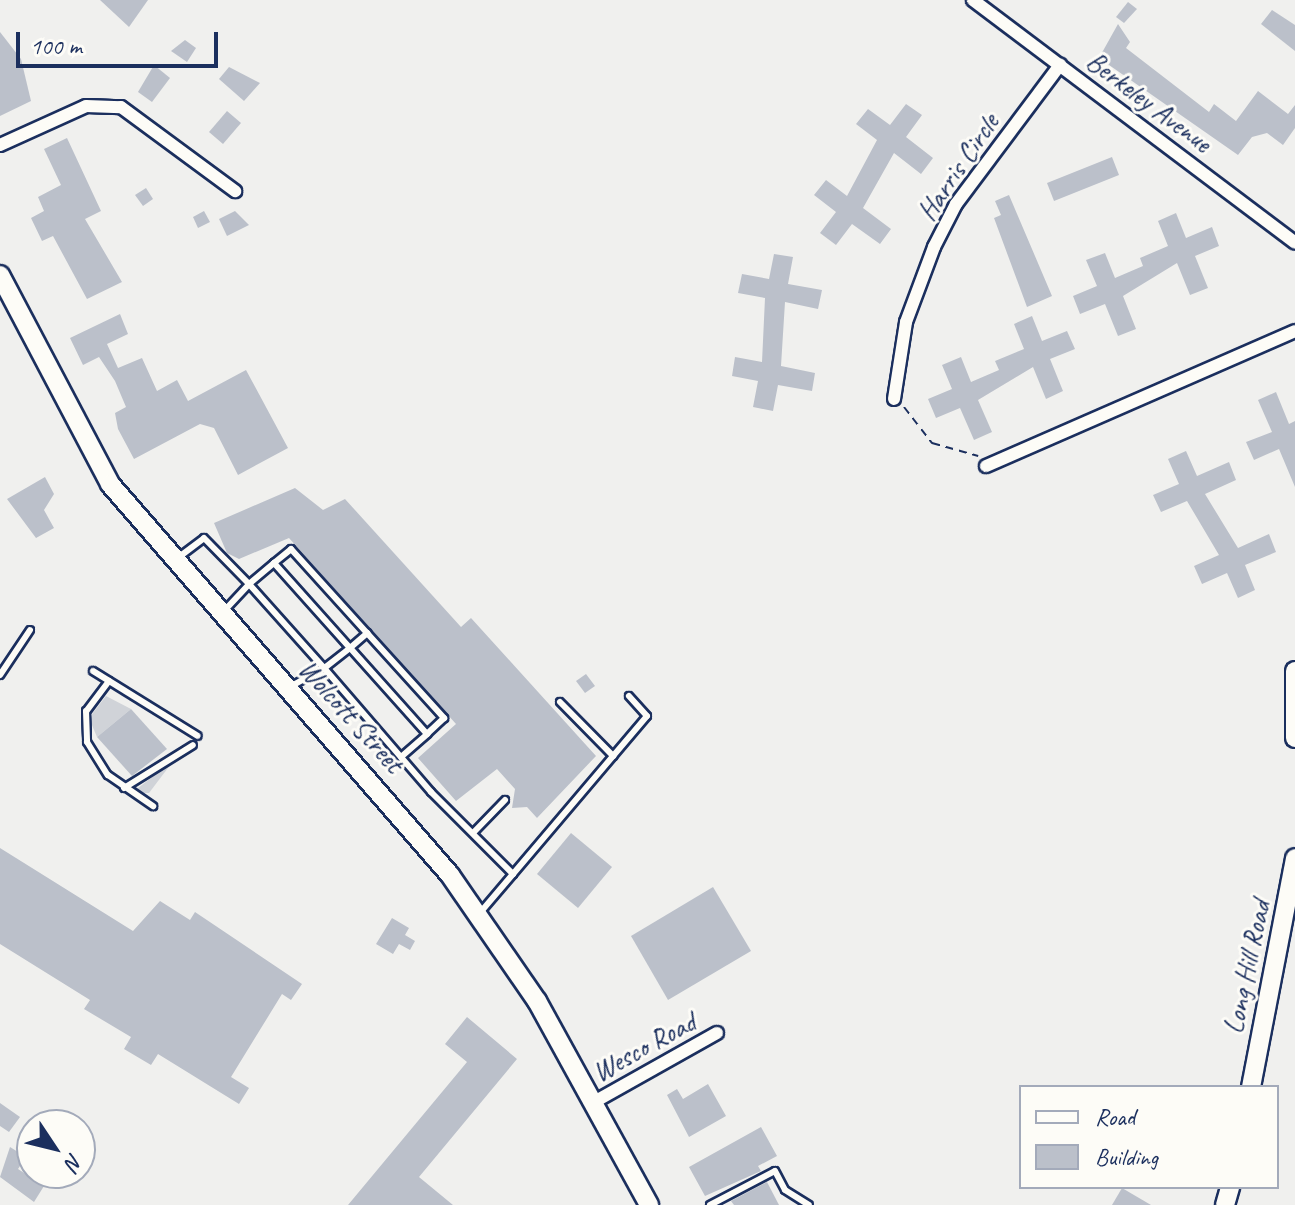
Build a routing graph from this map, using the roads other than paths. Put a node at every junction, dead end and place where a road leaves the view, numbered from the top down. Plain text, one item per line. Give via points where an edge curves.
1 (973, 0) edge
2 (1060, 65) junction
3 (0, 145) edge
4 (235, 191) dead end
5 (1295, 243) edge
6 (0, 275) edge
7 (1295, 331) edge
8 (894, 399) road end
9 (986, 466) road end
10 (175, 561) junction
11 (274, 563) junction
12 (249, 584) junction
13 (222, 614) junction
14 (30, 630) dead end
15 (367, 633) junction
16 (350, 648) junction
17 (324, 668) junction
18 (93, 671) dead end
19 (1295, 671) edge
20 (0, 675) edge
21 (109, 681) junction
22 (288, 688) junction
23 (629, 696) dead end
24 (560, 702) dead end
25 (427, 734) junction
26 (198, 736) dead end
27 (1295, 738) edge
28 (193, 745) dead end
29 (613, 756) junction
30 (401, 757) junction
31 (124, 788) junction
32 (505, 800) dead end
33 (153, 806) dead end
34 (473, 833) junction
35 (1295, 858) edge
36 (513, 874) junction
37 (479, 914) junction
38 (717, 1033) dead end
39 (1251, 1085) edge
40 (594, 1102) junction
41 (649, 1205) edge
42 (710, 1205) edge
43 (809, 1205) edge

1 - 2 street, Berkeley Avenue
2 - 5 street, Berkeley Avenue
2 - 8 street, Harris Circle via 956,204 934,247 906,322
3 - 4 street via 86,106 121,107
6 - 10 main road, Wolcott Street via 88,451
7 - 9 street
10 - 12 lane via 204,538
10 - 13 main road, Wolcott Street
11 - 12 lane
11 - 15 lane via 291,549
11 - 16 lane
12 - 13 lane
12 - 17 lane
13 - 22 main road, Wolcott Street
14 - 20 lane
15 - 16 lane
15 - 25 lane via 444,718
16 - 17 lane
16 - 25 lane
17 - 22 lane
17 - 30 lane
18 - 21 lane
19 - 27 main road
21 - 26 lane
21 - 31 lane via 83,724 87,742
22 - 37 main road, Wolcott Street
23 - 29 lane via 647,716
24 - 29 lane
25 - 30 lane
28 - 31 lane
29 - 36 lane
30 - 34 lane
31 - 33 lane
32 - 34 lane
34 - 36 lane
35 - 39 main road, Long Hill Road
36 - 37 lane
37 - 40 main road, Wolcott Street
38 - 40 street, Wesco Road
40 - 41 main road, Wolcott Street
42 - 43 lane via 775,1171 785,1190

